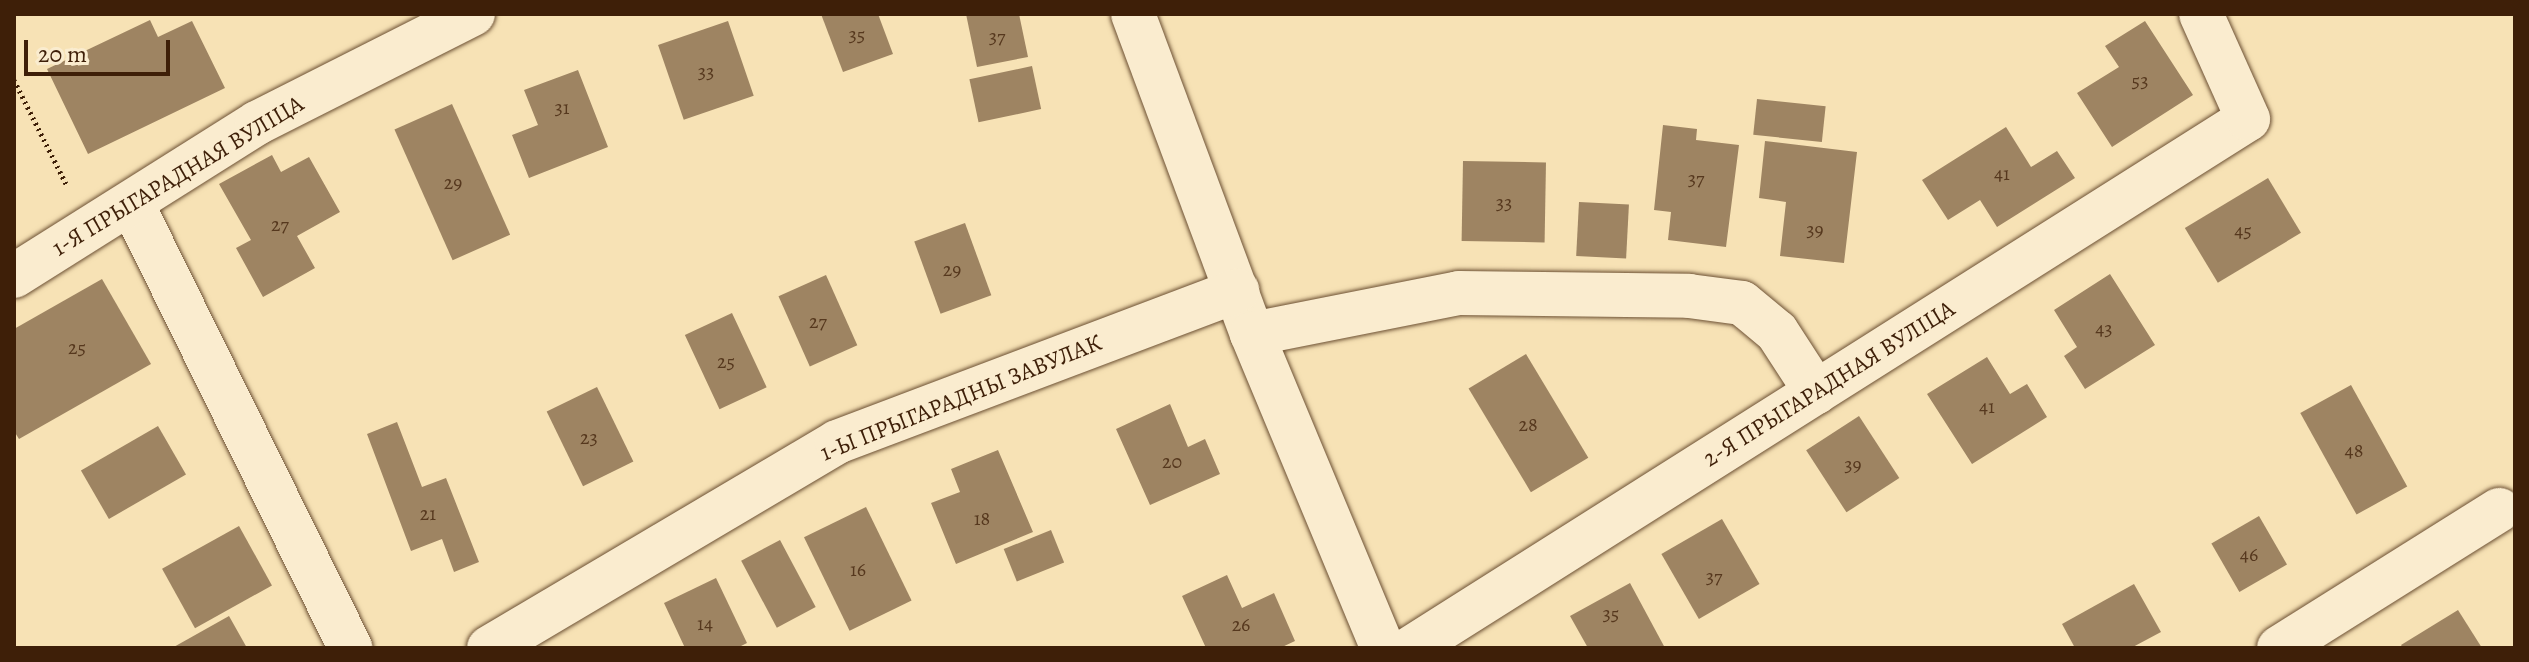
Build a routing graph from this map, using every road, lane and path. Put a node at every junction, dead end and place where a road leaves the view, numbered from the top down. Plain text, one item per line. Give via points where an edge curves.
1 (473, 14) edge
2 (1133, 14) edge
3 (2201, 14) edge
4 (14, 80) edge
5 (132, 204) junction
6 (90, 231) junction
7 (14, 276) edge
8 (1237, 291) junction
9 (1252, 334) junction
10 (1816, 392) junction
11 (2499, 510) dead end
12 (350, 648) edge
13 (489, 648) edge
14 (1383, 648) edge
15 (1411, 648) edge
16 (2279, 648) edge

1 - 5 street, 1-Я ПРЫГАРАДНАЯ ВУЛІЦА via 257,123
2 - 8 street
3 - 10 street, 2-Я ПРЫГАРАДНАЯ ВУЛІЦА via 2248,119
4 - 6 path
5 - 6 street, 1-Я ПРЫГАРАДНАЯ ВУЛІЦА
5 - 12 street
6 - 7 street, 1-Я ПРЫГАРАДНАЯ ВУЛІЦА
8 - 9 street
8 - 13 street, 1-Ы ПРЫГАРАДНЫ ЗАВУЛАК via 837,442
9 - 10 street via 1459,293 1689,296 1742,303 1777,332
9 - 14 street
10 - 15 street, 2-Я ПРЫГАРАДНАЯ ВУЛІЦА
11 - 16 street

